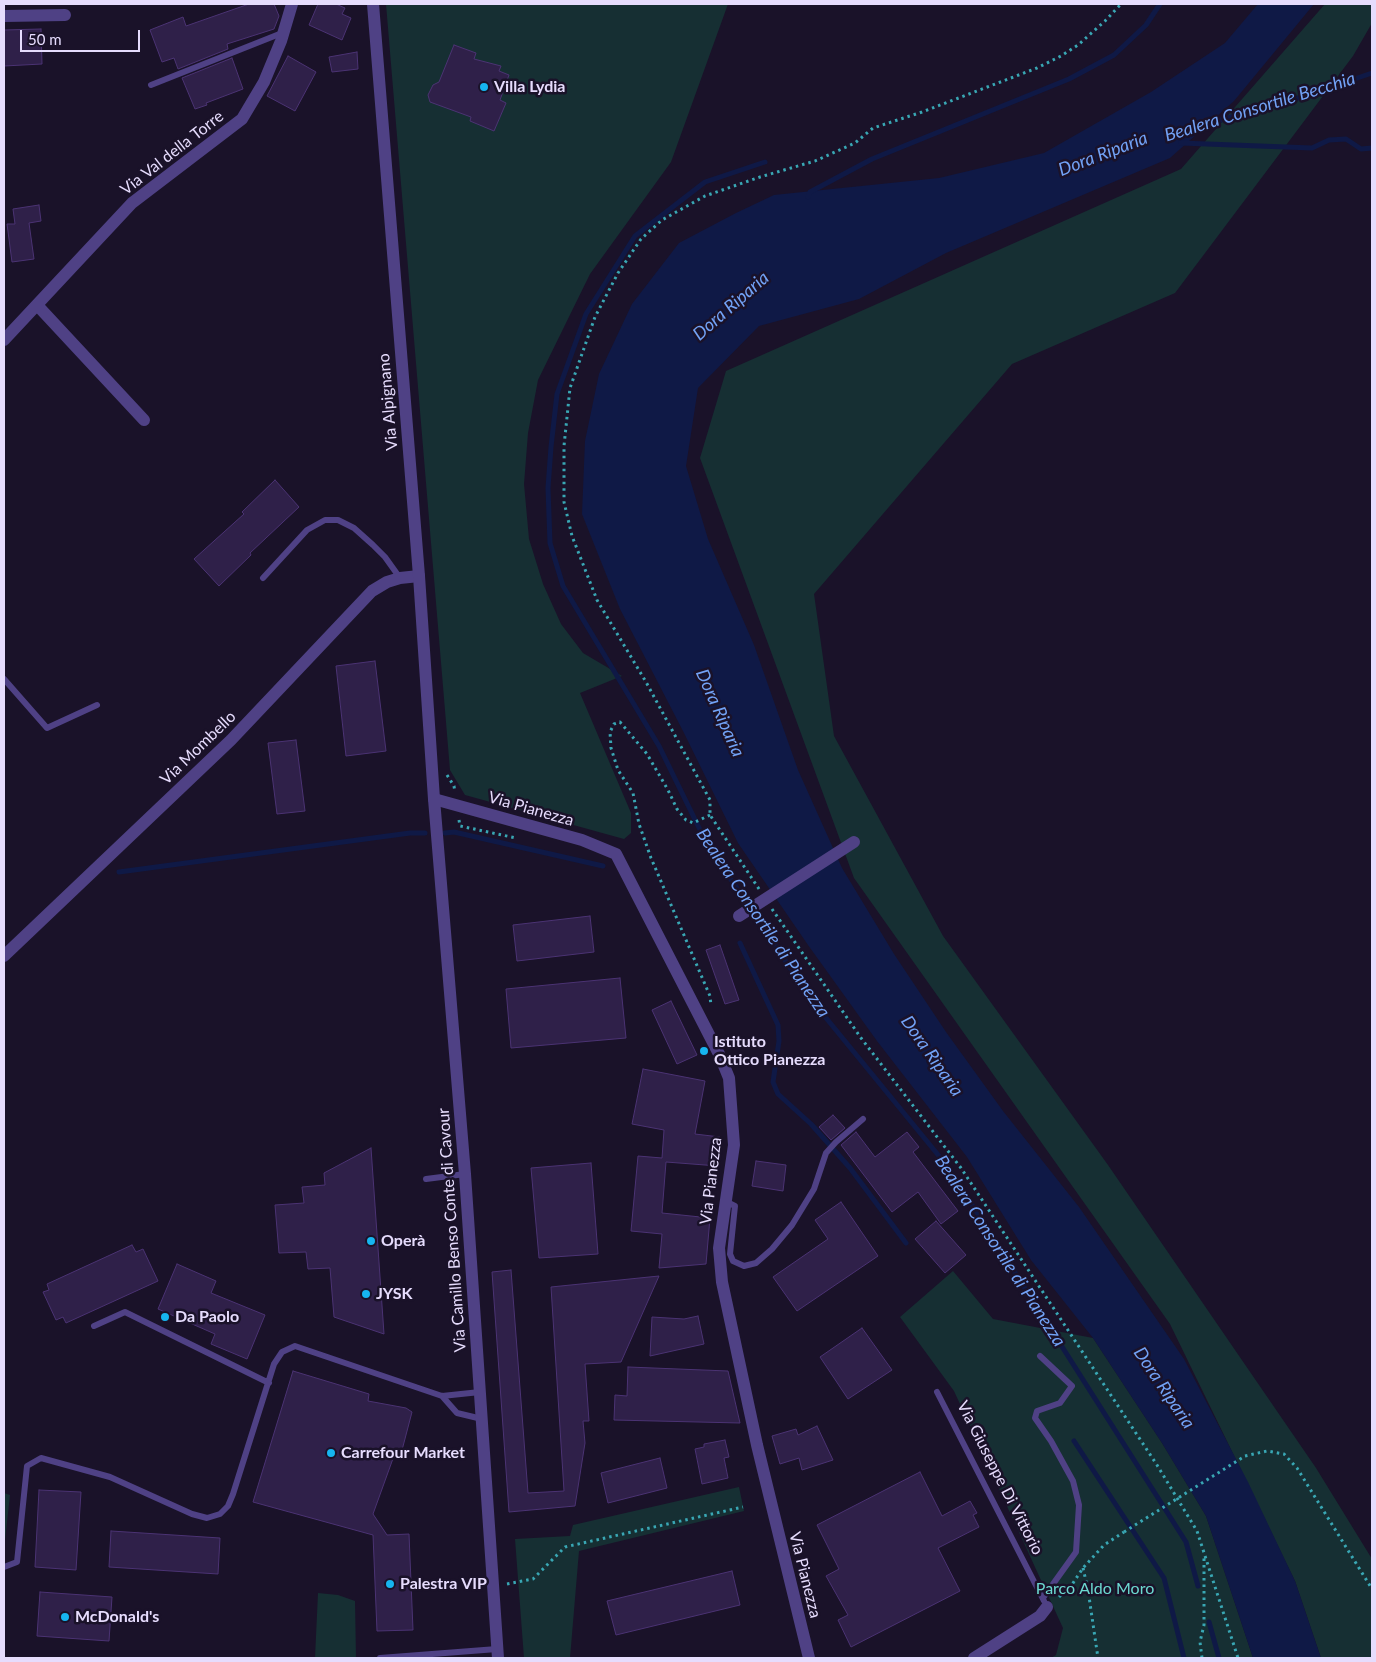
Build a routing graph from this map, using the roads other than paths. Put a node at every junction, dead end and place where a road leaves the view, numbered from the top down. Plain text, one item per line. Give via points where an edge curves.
1 (292, 4) edge
2 (373, 4) edge
3 (65, 15) dead end
4 (4, 16) edge
5 (283, 32) junction
6 (151, 85) dead end
7 (36, 305) junction
8 (4, 340) edge
9 (144, 420) dead end
10 (418, 576) junction
11 (263, 578) dead end
12 (400, 578) junction
13 (4, 679) edge
14 (98, 705) dead end
15 (434, 799) junction
16 (854, 842) dead end
17 (739, 916) dead end
18 (4, 956) edge
19 (863, 1119) dead end
20 (465, 1174) junction
21 (426, 1179) dead end
22 (725, 1201) junction
23 (94, 1326) dead end
24 (1040, 1356) dead end
25 (269, 1383) junction
26 (480, 1392) junction
27 (938, 1392) dead end
28 (442, 1396) junction
29 (482, 1419) junction
30 (4, 1567) edge
31 (1045, 1602) junction
32 (498, 1654) edge
33 (380, 1658) edge
34 (809, 1658) edge
35 (974, 1658) edge

1 - 5 street, Via Val della Torre
2 - 10 street, Via Alpignano
3 - 4 street
5 - 6 lane
5 - 7 street, Via Val della Torre via 264,82 242,118 132,203
7 - 8 street, Via Val della Torre
7 - 9 street
10 - 12 street, Via Mombello
10 - 15 street, Via Alpignano
11 - 12 lane via 307,530 325,520 338,520 354,528 373,545
12 - 18 street, Via Mombello via 372,591 231,740
13 - 14 lane via 46,728
15 - 20 street, Via Camillo Benso Conte di Cavour
15 - 22 street, Via Pianezza via 582,840 616,854 729,1078 734,1145
16 - 17 street, bridge
19 - 22 lane via 826,1153 814,1189 792,1225 756,1263 744,1266 733,1261 730,1254 735,1206
20 - 21 lane
20 - 26 street, Via Camillo Benso Conte di Cavour
22 - 34 street, Via Pianezza via 719,1248 722,1282 757,1445
23 - 25 lane via 125,1312
24 - 31 lane via 1072,1386 1060,1403 1037,1411 1035,1418 1073,1481 1079,1505 1076,1552
25 - 28 lane via 274,1364 282,1352 294,1346
25 - 30 lane via 233,1494 220,1514 207,1518 192,1514 110,1477 42,1458 28,1466 17,1562
26 - 28 lane
26 - 29 street, Via Camillo Benso Conte di Cavour
27 - 31 lane, Via Giuseppe Di Vittorio
28 - 29 lane via 457,1413
29 - 32 street, Via Camillo Benso Conte di Cavour
31 - 35 street via 1040,1616
32 - 33 lane

